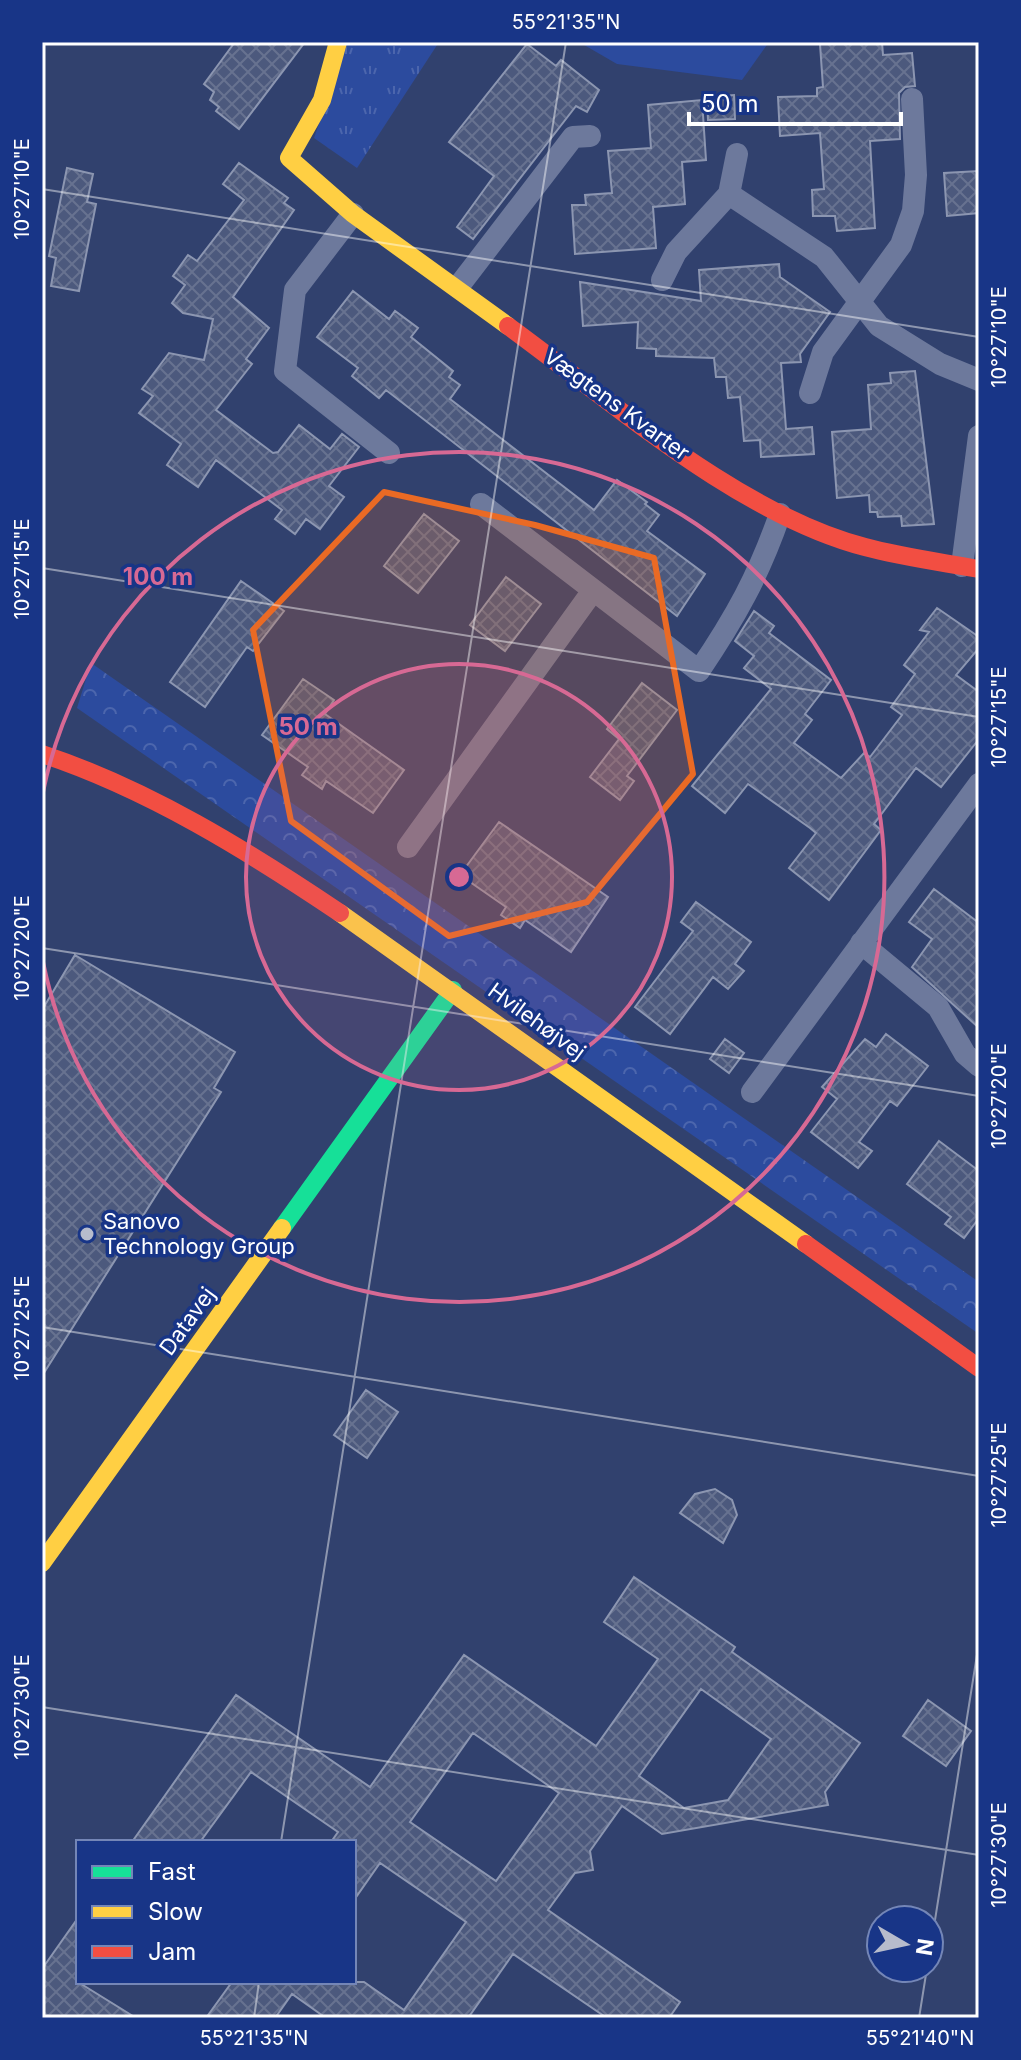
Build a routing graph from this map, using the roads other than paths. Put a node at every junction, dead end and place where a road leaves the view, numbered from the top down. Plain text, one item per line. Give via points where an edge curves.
1 (338, 42) edge
2 (912, 99) dead end
3 (590, 136) dead end
4 (737, 154) dead end
5 (729, 194) junction
6 (353, 214) junction
7 (662, 280) dead end
8 (458, 287) junction
9 (859, 304) junction
10 (979, 380) edge
11 (810, 393) dead end
12 (979, 436) edge
13 (389, 453) dead end
14 (481, 504) dead end
15 (780, 514) junction
16 (971, 568) edge
17 (592, 592) junction
18 (42, 754) edge
19 (979, 784) edge
20 (408, 847) dead end
21 (861, 943) junction
22 (453, 990) junction
23 (979, 1066) edge
24 (752, 1092) dead end
25 (979, 1368) edge
26 (42, 1563) edge

1 - 6 street, Vægtens Kvarter via 322,100 289,158
2 - 9 street via 913,211 901,245
3 - 8 street via 573,137
4 - 5 street
5 - 7 street via 676,252
5 - 9 street via 824,257
6 - 8 street, Vægtens Kvarter
6 - 13 street via 295,290 285,371
8 - 15 street, Vægtens Kvarter via 727,485
9 - 10 street via 879,326 940,364
9 - 11 street via 823,352
12 - 16 street, Vægtens Kvarter
14 - 17 street
15 - 16 street, Vægtens Kvarter via 863,547
15 - 17 street via 741,609 699,671
17 - 20 street
18 - 22 street, Hvilehøjvej via 177,814 273,869
19 - 21 street
21 - 23 street via 938,1007 965,1054
21 - 24 street
22 - 25 street, Hvilehøjvej
22 - 26 street, Datavej

